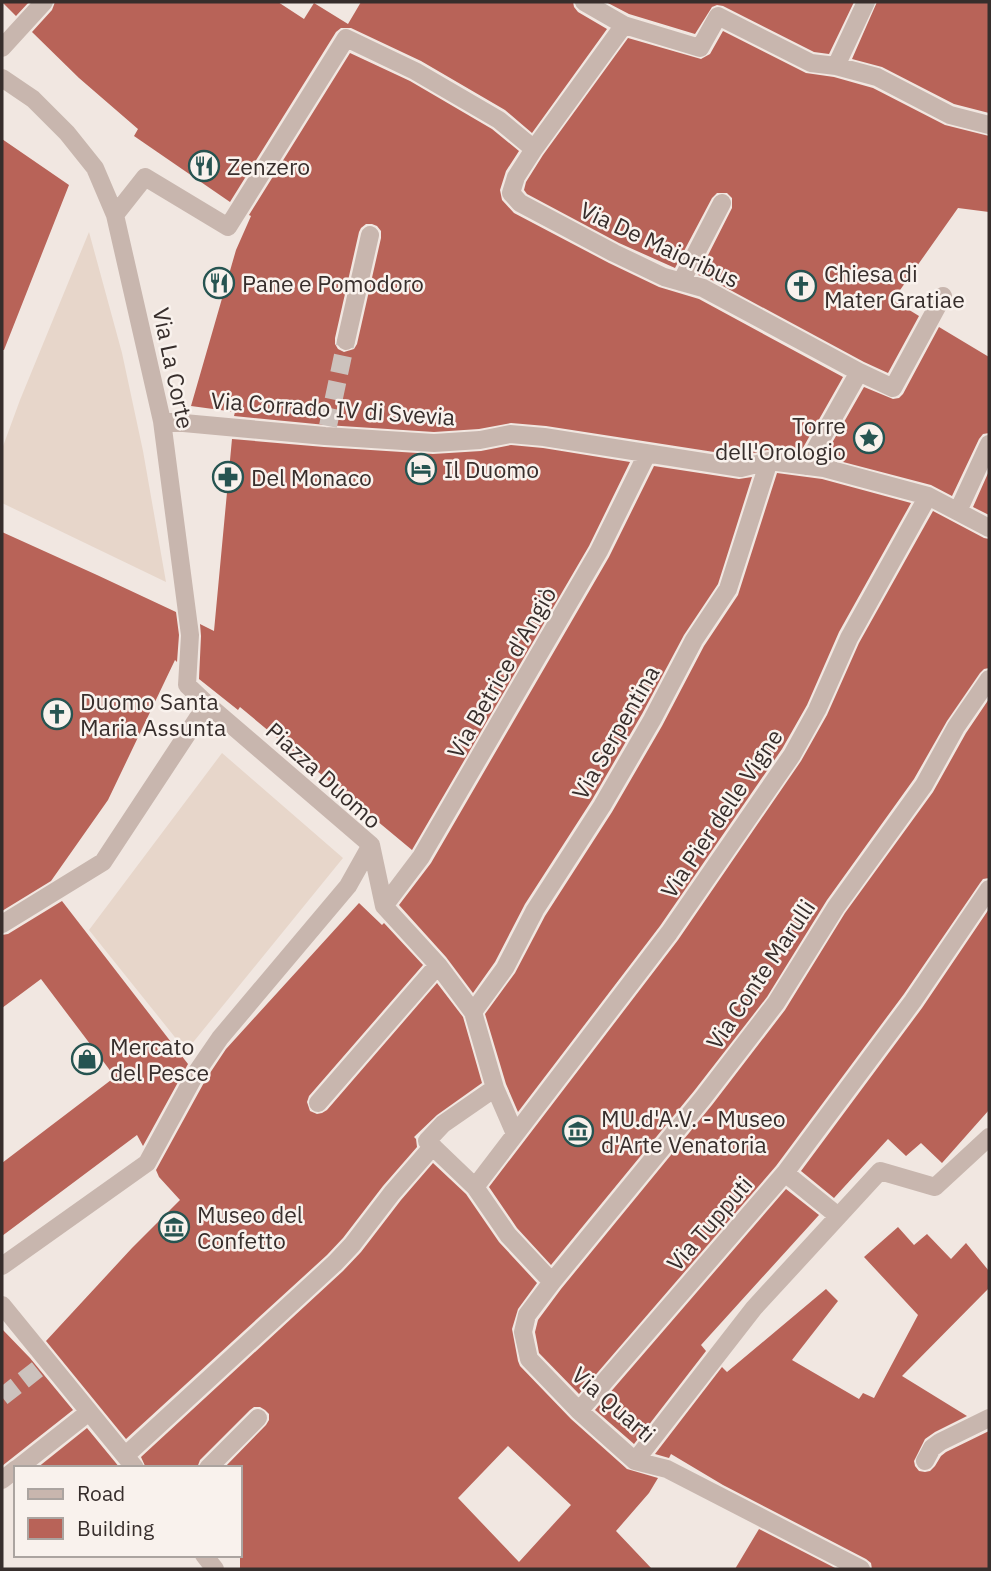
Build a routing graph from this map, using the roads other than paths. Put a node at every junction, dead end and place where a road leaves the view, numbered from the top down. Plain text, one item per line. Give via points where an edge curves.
1 (44, 2) edge
2 (584, 2) edge
3 (866, 2) edge
4 (721, 9) edge
5 (624, 25) junction
6 (2, 48) edge
7 (836, 66) junction
8 (2, 78) edge
9 (989, 125) edge
10 (534, 149) junction
11 (722, 203) dead end
12 (115, 215) junction
13 (370, 235) dead end
14 (681, 282) junction
15 (943, 296) dead end
16 (346, 341) tunnel mouth
17 (859, 372) junction
18 (162, 421) junction
19 (989, 444) edge
20 (647, 454) junction
21 (769, 461) junction
22 (806, 466) junction
23 (928, 496) junction
24 (958, 511) junction
25 (989, 528) edge
26 (989, 679) edge
27 (207, 704) junction
28 (371, 845) junction
29 (989, 889) edge
30 (384, 906) junction
31 (2, 924) edge
32 (438, 965) junction
33 (473, 1012) junction
34 (495, 1088) junction
35 (318, 1103) dead end
36 (515, 1134) junction
37 (989, 1137) edge
38 (432, 1146) junction
39 (785, 1172) junction
40 (475, 1187) junction
41 (838, 1216) junction
42 (2, 1266) edge
43 (552, 1282) junction
44 (2, 1305) edge
45 (579, 1411) junction
46 (89, 1412) junction
47 (258, 1418) dead end
48 (989, 1418) edge
49 (635, 1461) junction
50 (925, 1461) dead end
51 (130, 1462) edge
52 (20, 1466) edge
53 (210, 1466) edge
54 (861, 1569) edge

1 - 6 street
2 - 5 street
3 - 7 street
4 - 5 street via 700,48
4 - 7 street via 811,63
5 - 10 street, Via De Maioribus
7 - 9 street via 877,77 950,115
8 - 12 street, Via La Corte via 33,99 67,133 95,168
10 - 12 street via 499,120 415,71 346,38 228,227 145,177
10 - 14 street, Via De Maioribus via 511,193 520,203
11 - 14 street
12 - 18 street, Via La Corte
13 - 16 street
14 - 17 street, Via De Maioribus via 703,288
15 - 17 street, Via De Maioribus via 893,388
17 - 22 street
18 - 20 street, Via Corrado IV di Svevia via 434,443 510,434
18 - 27 street, Via La Corte via 190,635 187,685
19 - 24 street
20 - 21 street, Via Corrado IV di Svevia via 741,468
20 - 30 street, Via Betrice d'Angiò via 599,551 421,858
21 - 22 street, Via Corrado IV di Svevia
21 - 33 street, Via Serpentina via 728,589 694,640 602,806 535,910 505,968
22 - 23 street, Via Corrado IV di Svevia
23 - 24 street, Via Corrado IV di Svevia
23 - 36 street, Via Pier delle Vigne via 849,638 792,755 669,933
24 - 25 street, Via Corrado IV di Svevia
26 - 43 street, Via Conte Marulli via 924,785 835,907 776,1003
27 - 28 street, Piazza Duomo
27 - 31 street via 103,862
28 - 30 street
28 - 42 street, Piazza Duomo via 348,886 220,1038 147,1163
29 - 39 street, Via Tupputi via 913,1001
30 - 32 street
32 - 33 street
32 - 35 street
33 - 34 street
34 - 36 street
34 - 38 street via 443,1125 427,1141
36 - 40 street, Via Pier delle Vigne
37 - 41 street via 935,1186 880,1171
38 - 40 street
38 - 51 street via 335,1263
39 - 41 street
39 - 45 street, Via Tupputi
40 - 43 street via 508,1234
41 - 49 street via 754,1308
43 - 45 street, Via Quarti via 527,1315 523,1332 528,1359
44 - 46 street
45 - 49 street, Via Quarti
46 - 51 street
46 - 52 street
47 - 53 street
48 - 50 street via 940,1442
49 - 54 street, Via Quarti via 667,1469

